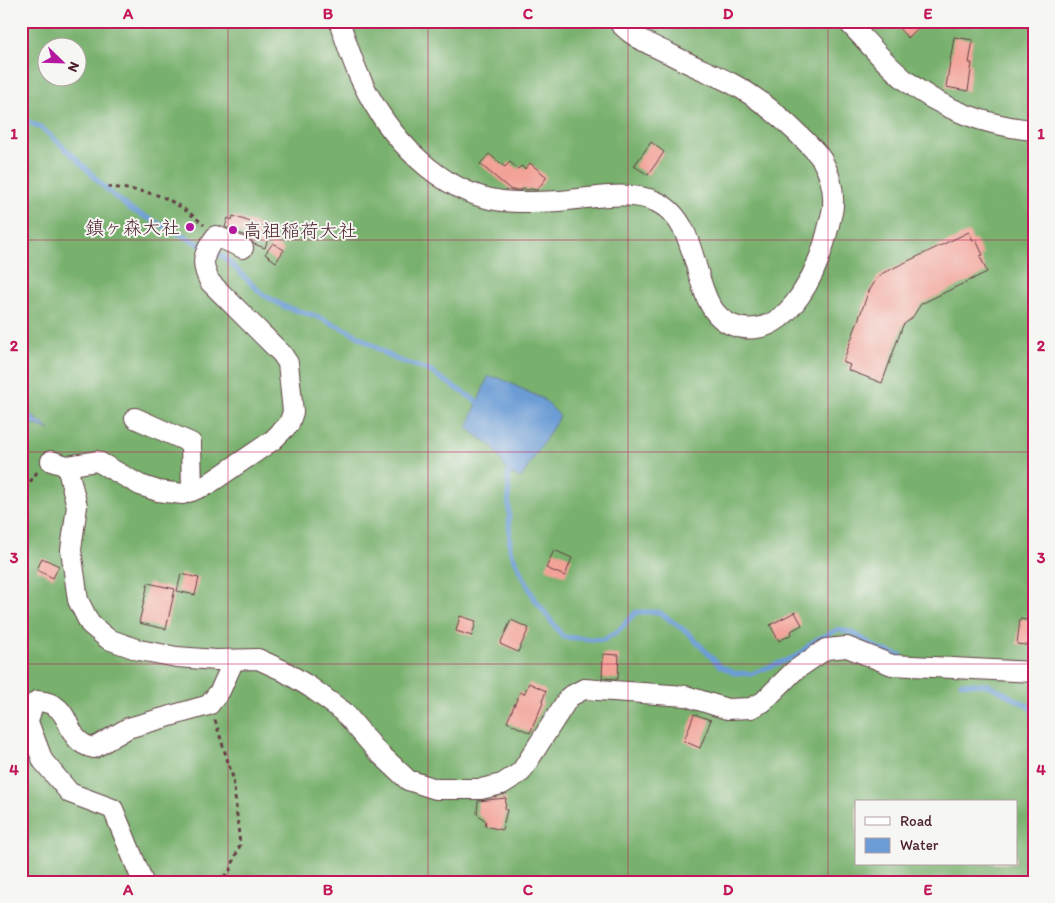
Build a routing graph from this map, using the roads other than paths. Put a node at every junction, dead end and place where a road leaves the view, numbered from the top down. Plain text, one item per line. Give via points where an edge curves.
1 (339, 21) edge
2 (618, 21) edge
3 (847, 21) edge
4 (1034, 130) edge
5 (243, 248) dead end
6 (135, 418) dead end
7 (192, 491) junction
8 (234, 660) junction
9 (1034, 672) edge
10 (143, 882) edge

1 - 2 street via 361,80 374,102 402,142 434,173 471,193 502,201 627,196 644,197 658,203 672,212 686,233 704,291 717,317 732,325 762,328 774,322 803,292 819,262 833,206 831,177 821,159 774,111 733,84 627,32
3 - 4 street via 904,78 947,106 969,116
5 - 7 street via 216,236 204,258 205,271 210,282 288,363 293,412 289,424 273,440 207,485
6 - 7 street via 191,443
7 - 8 street via 183,494 158,491 140,485 97,461 59,463 77,506 71,550 78,600 90,624 108,639 139,650 177,657
8 - 9 street via 258,660 310,687 344,712 376,750 408,780 436,789 481,789 502,784 521,772 569,697 584,689 686,696 727,709 751,708 763,702 794,671 826,649 847,647 892,665
8 - 10 street via 220,691 209,705 128,728 94,748 75,739 63,712 46,701 37,701 32,707 28,722 42,761 70,793 112,809

